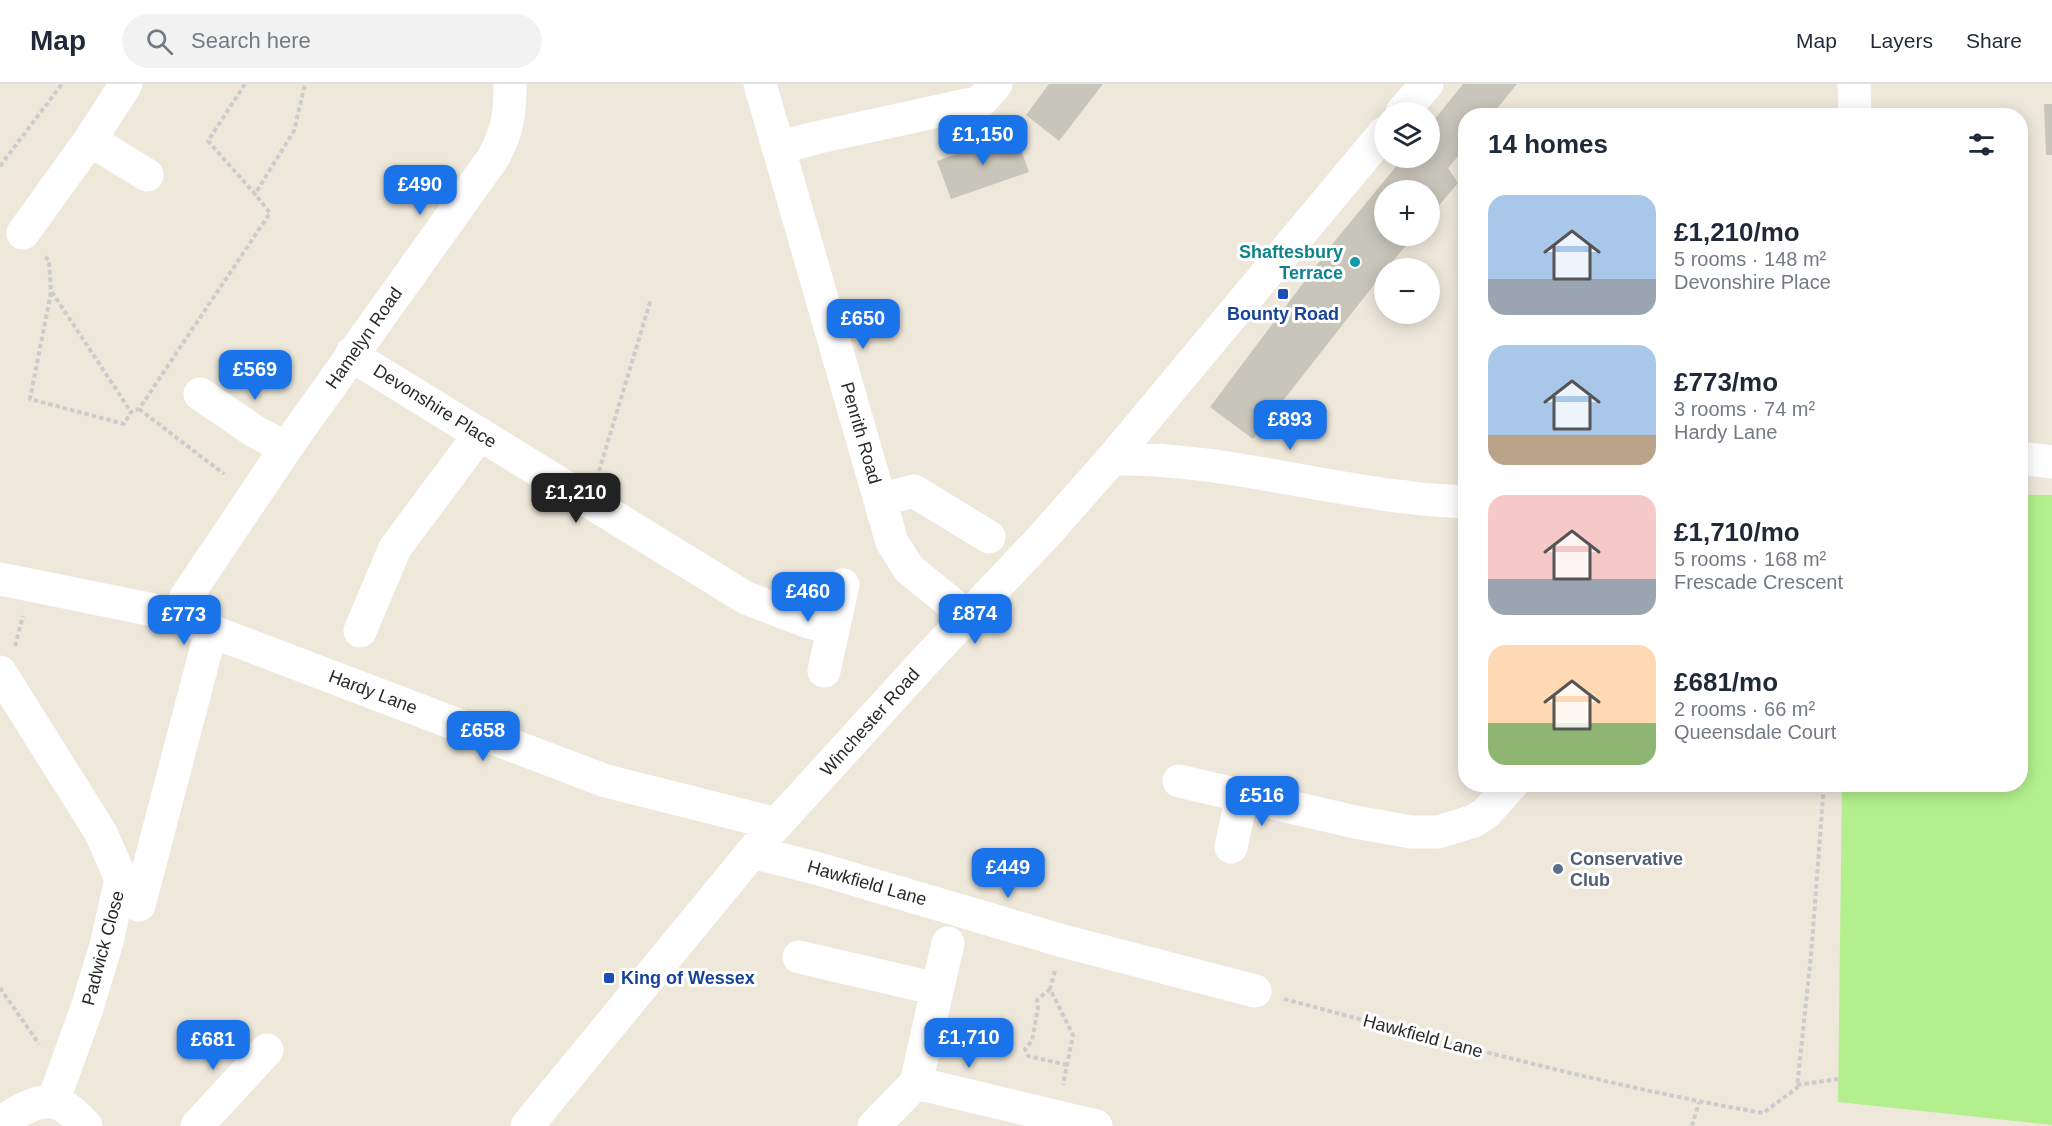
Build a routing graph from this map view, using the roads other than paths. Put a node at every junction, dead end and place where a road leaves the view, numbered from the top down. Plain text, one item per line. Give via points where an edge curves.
1 (510, 84) edge
2 (760, 84) edge
3 (996, 84) edge
4 (1427, 84) edge
5 (1854, 84) edge
6 (119, 94) edge
7 (1411, 102) edge
8 (1855, 108) edge
9 (90, 140) junction
10 (1374, 145) edge
11 (779, 148) junction
12 (147, 175) dead end
13 (23, 233) dead end
14 (352, 353) junction
15 (200, 394) dead end
16 (480, 434) junction
17 (286, 448) junction
18 (1112, 459) junction
19 (2028, 460) edge
20 (2052, 462) edge
21 (880, 500) junction
22 (1458, 501) edge
23 (989, 537) dead end
24 (11, 582) edge
25 (843, 585) dead end
26 (178, 615) junction
27 (967, 616) junction
28 (833, 629) junction
29 (211, 631) junction
30 (360, 631) dead end
31 (3, 670) edge
32 (824, 671) dead end
33 (1179, 781) dead end
34 (1505, 792) edge
35 (1242, 796) junction
36 (777, 824) junction
37 (1231, 847) dead end
38 (752, 852) junction
39 (139, 905) dead end
40 (948, 943) dead end
41 (799, 957) dead end
42 (937, 989) junction
43 (1255, 991) road end
44 (267, 1050) dead end
45 (916, 1083) junction
46 (53, 1102) junction
47 (0, 1124) edge
48 (86, 1126) edge
49 (197, 1126) edge
50 (527, 1126) edge
51 (874, 1126) edge
52 (1094, 1126) edge

1 - 14 street, Hamelyn Road via 504,138 493,158
2 - 11 street, Penrith Road
3 - 11 street via 980,102
4 - 7 street
5 - 8 street
6 - 9 street
9 - 12 street
9 - 13 street
10 - 18 street, Winchester Road
11 - 21 street, Penrith Road
14 - 16 street, Devonshire Place
14 - 17 street, Hamelyn Road
15 - 17 street
16 - 28 street, Devonshire Place via 746,598
16 - 30 street via 395,548
17 - 26 street, Hamelyn Road via 186,597
18 - 22 street via 1149,458 1215,465 1405,497
18 - 27 street, Winchester Road
19 - 20 street
21 - 23 street via 914,491
21 - 27 street, Penrith Road via 892,542 909,569
24 - 26 street, Hardy Lane
25 - 28 street
26 - 29 street, Hardy Lane
27 - 36 street, Winchester Road
28 - 32 street
29 - 36 street, Hardy Lane via 606,781
29 - 39 street
31 - 46 street, Padwick Close via 101,833 121,879 87,1008
33 - 35 street
34 - 35 street via 1474,821 1438,832 1411,832 1355,822
35 - 37 street
36 - 38 street, Winchester Road
38 - 43 street, Hawkfield Lane via 1062,941
38 - 50 street, Winchester Road
40 - 42 street
41 - 42 street
42 - 45 street
44 - 49 street
45 - 51 street
45 - 52 street
46 - 47 street via 38,1104
46 - 48 street

